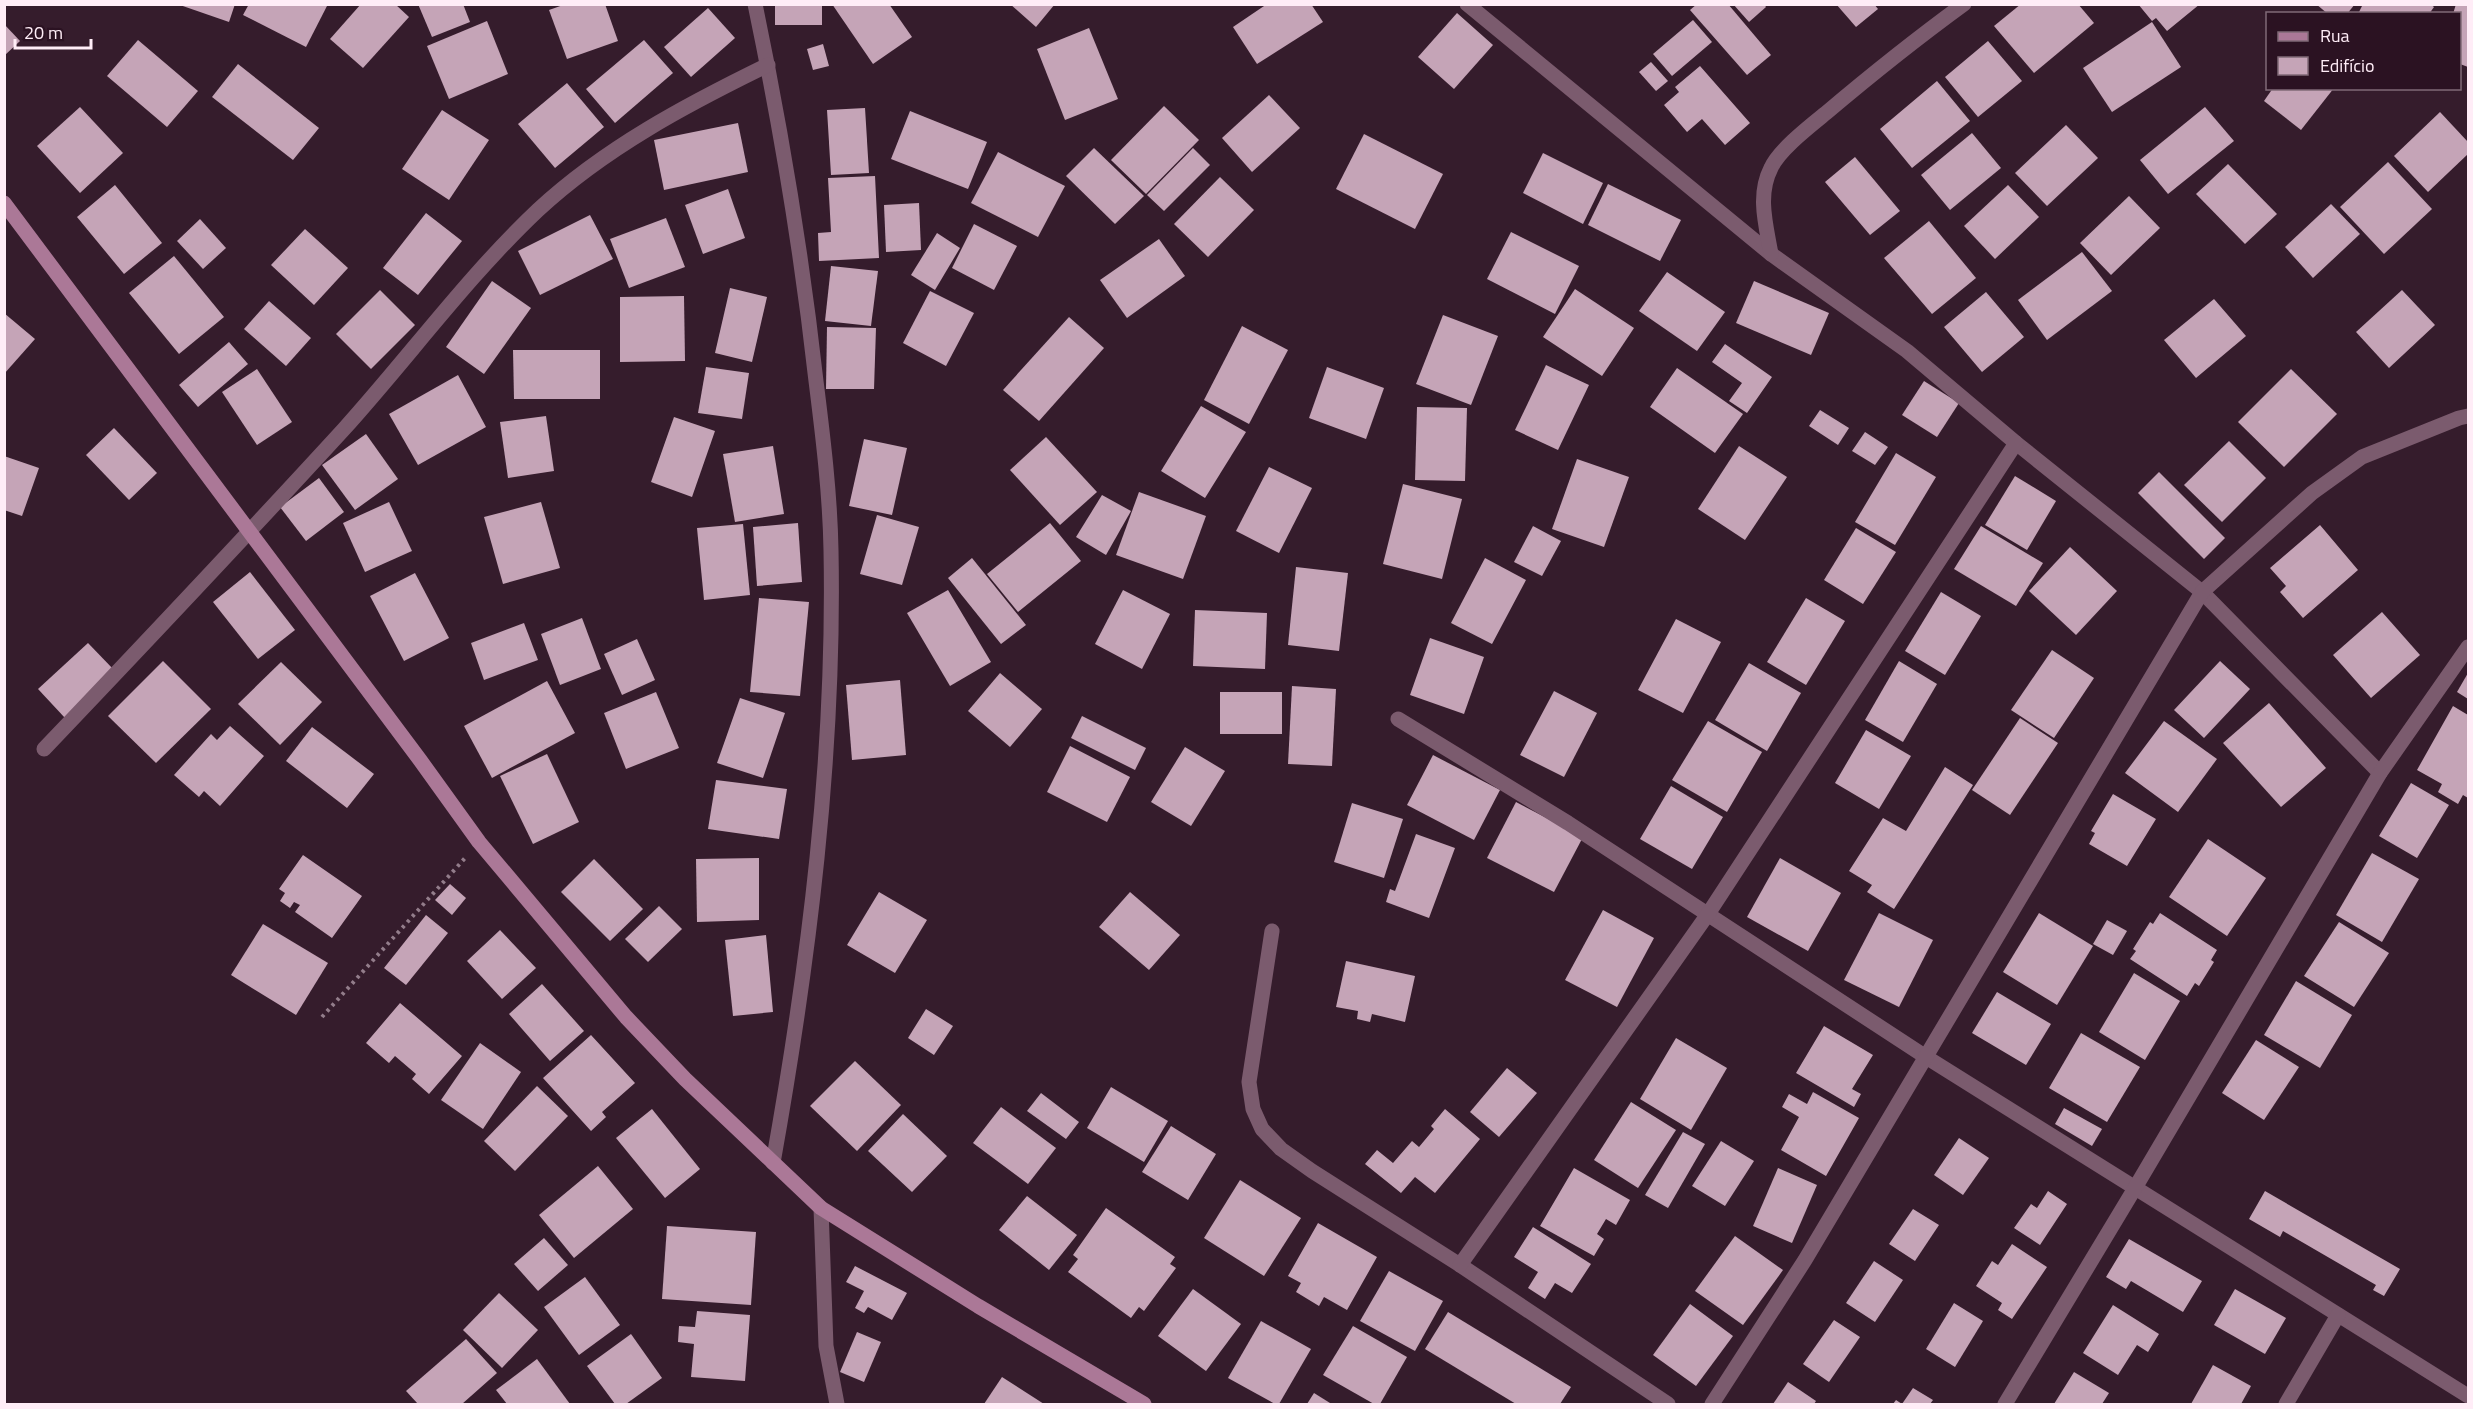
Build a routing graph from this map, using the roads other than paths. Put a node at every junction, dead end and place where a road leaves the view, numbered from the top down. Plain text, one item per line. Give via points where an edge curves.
1 (754, 4) edge
2 (1467, 4) edge
3 (1964, 4) edge
4 (768, 65) junction
5 (4, 203) edge
6 (1771, 254) junction
7 (2469, 416) edge
8 (2016, 443) junction
9 (250, 533) junction
10 (2202, 592) junction
11 (2469, 647) edge
12 (1398, 719) dead end
13 (44, 749) dead end
14 (2379, 773) junction
15 (1708, 914) junction
16 (1272, 931) dead end
17 (1926, 1057) junction
18 (773, 1163) junction
19 (2135, 1188) junction
20 (821, 1208) junction
21 (1460, 1265) junction
22 (2338, 1315) junction
23 (2469, 1396) edge
24 (837, 1404) edge
25 (1144, 1404) edge
26 (1668, 1404) edge
27 (1712, 1404) edge
28 (2005, 1404) edge
29 (2286, 1404) edge

1 - 4 street
2 - 6 street
3 - 6 street via 1800,134 1771,166 1763,191
4 - 9 street via 692,102 635,137 539,210 481,270
4 - 18 street via 806,285 831,549 830,682 818,850 793,1050
5 - 9 street
6 - 8 street via 1906,351
7 - 10 street via 2362,457 2312,493
8 - 10 street
8 - 15 street
9 - 13 street
9 - 18 street via 479,842 626,1017
10 - 14 street
10 - 17 street
11 - 14 street
12 - 15 street
14 - 19 street
15 - 17 street
15 - 21 street
16 - 21 street via 1249,1082 1253,1109 1262,1129 1281,1149 1312,1171
17 - 19 street
17 - 27 street via 1805,1260
18 - 20 street
19 - 22 street
19 - 28 street
20 - 24 street via 826,1346
20 - 25 street
21 - 26 street
22 - 23 street
22 - 29 street

